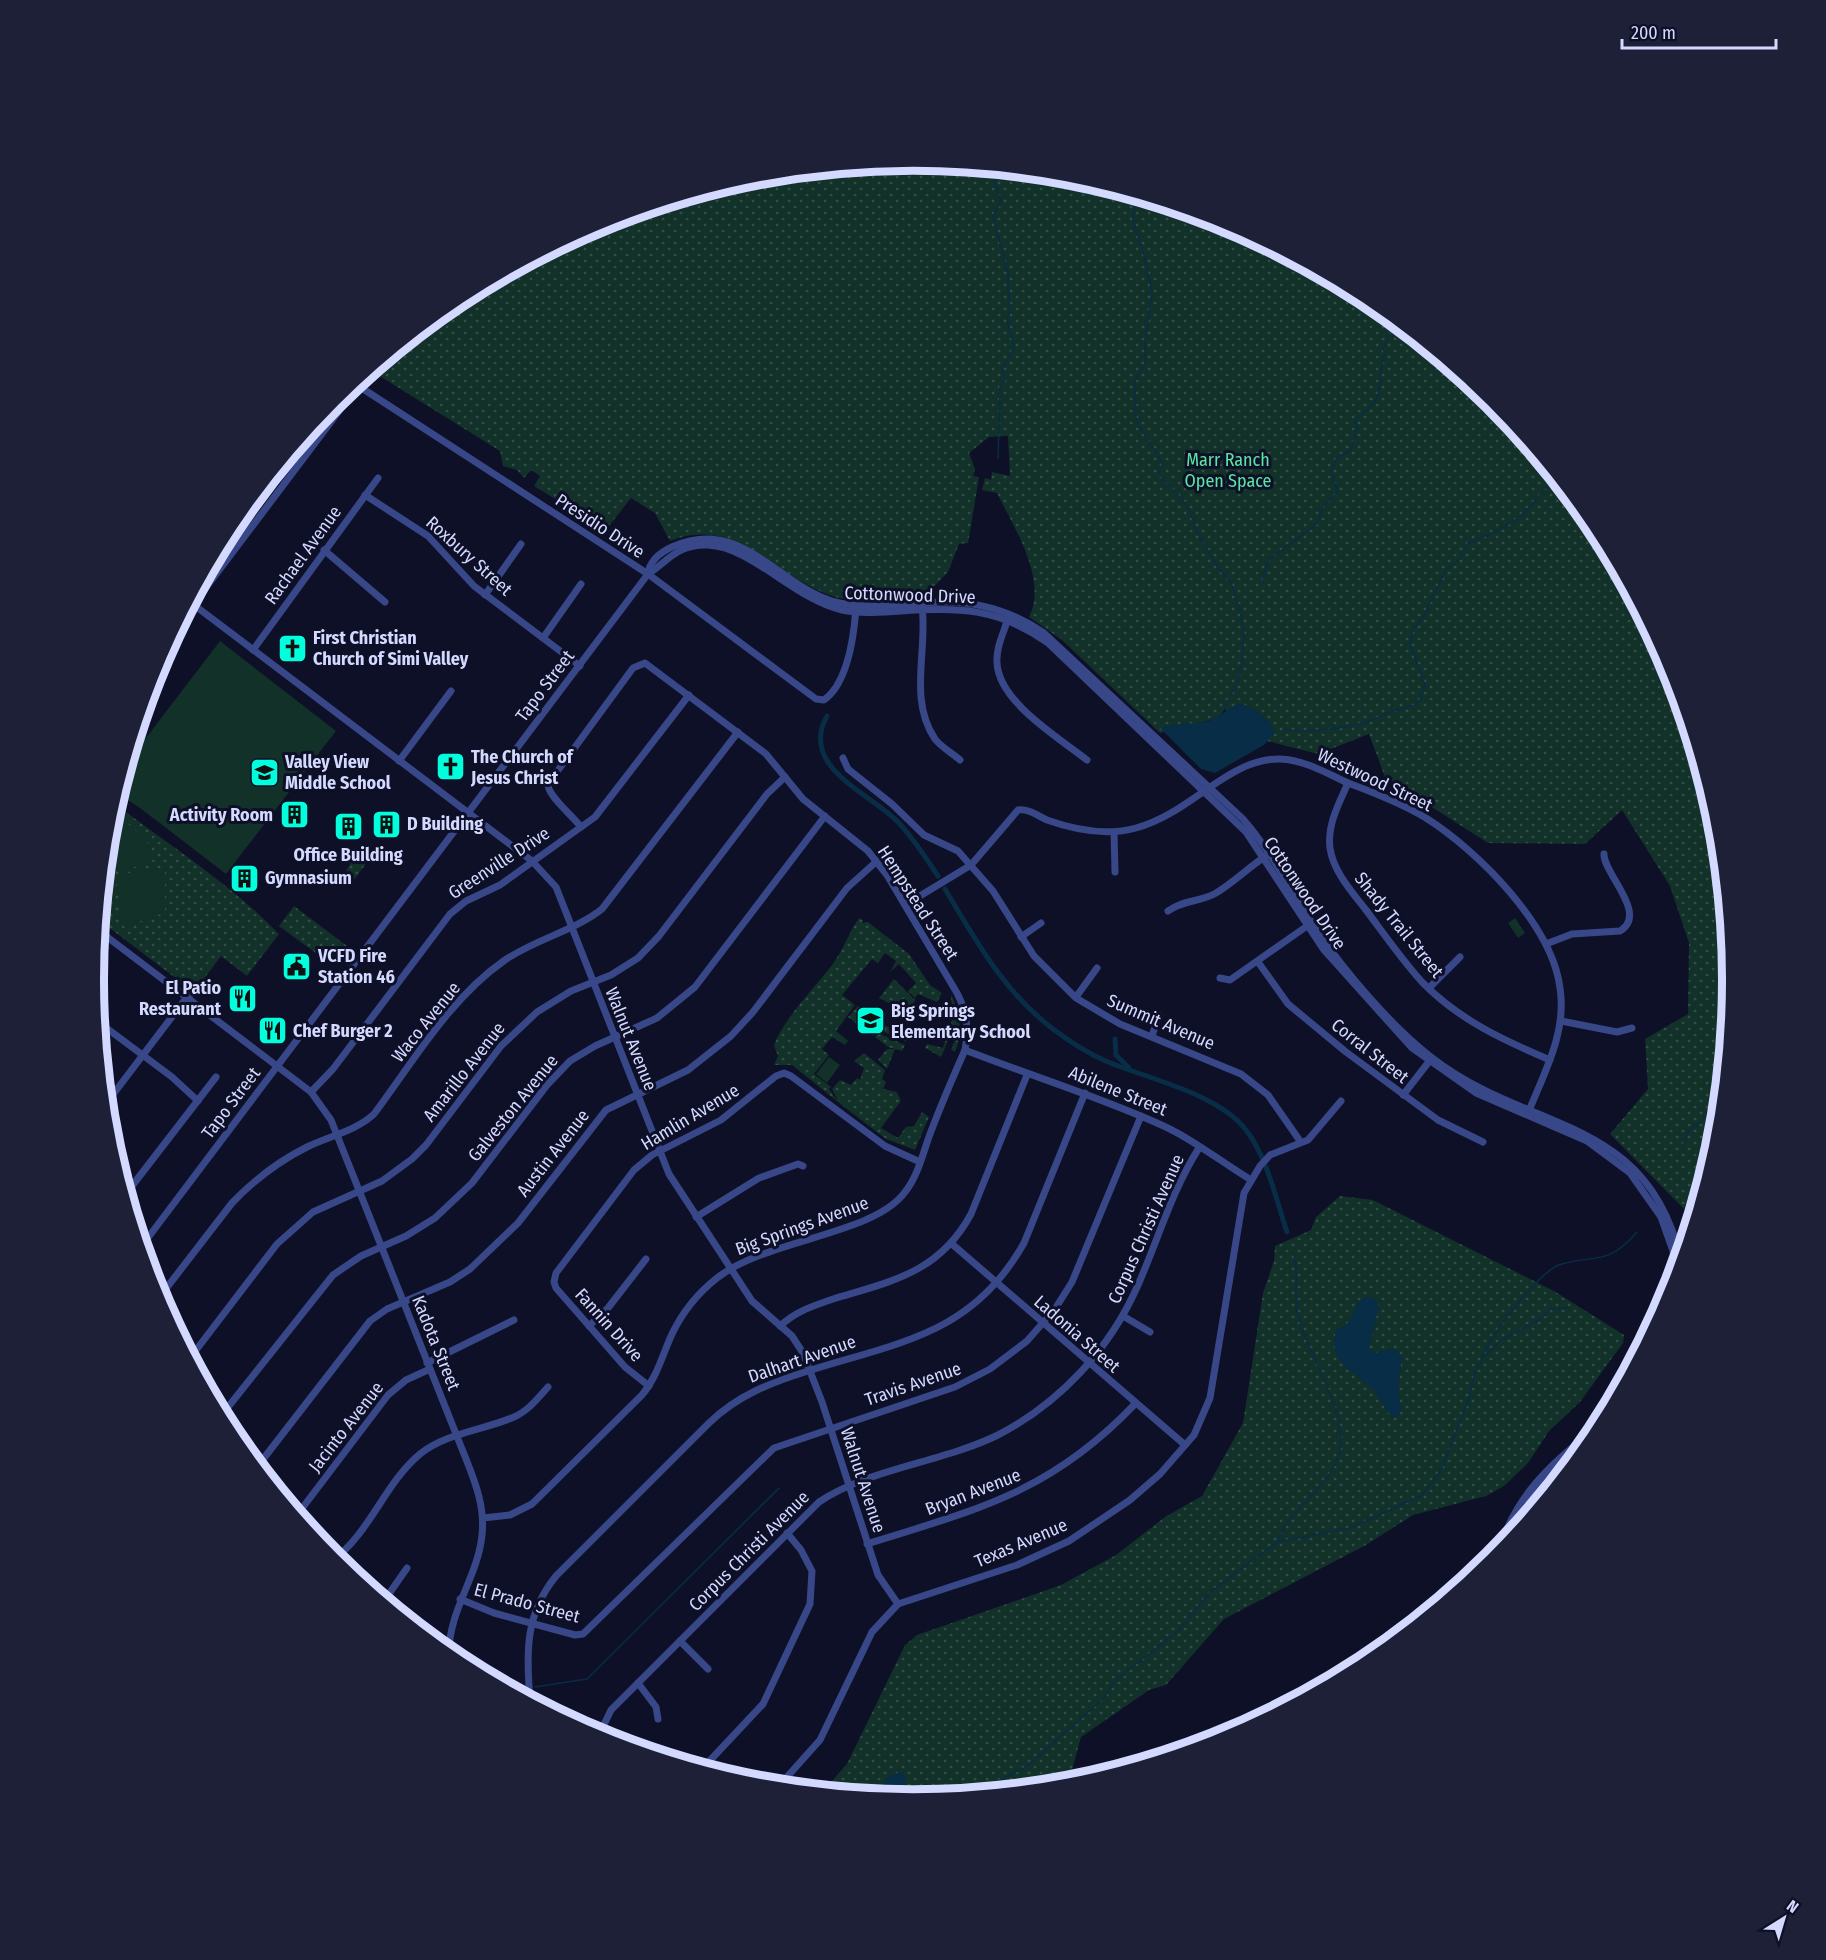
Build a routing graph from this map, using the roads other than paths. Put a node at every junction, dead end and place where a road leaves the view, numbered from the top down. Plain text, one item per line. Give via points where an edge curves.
1 (361, 388) edge
2 (331, 418) edge
3 (378, 478) dead end
4 (365, 495) junction
5 (521, 544) dead end
6 (324, 550) junction
7 (648, 574) junction
8 (208, 583) edge
9 (581, 584) dead end
10 (485, 595) junction
11 (385, 602) dead end
12 (195, 606) edge
13 (922, 606) junction
14 (856, 609) junction
15 (1008, 617) junction
16 (543, 638) junction
17 (253, 650) junction
18 (580, 666) junction
19 (451, 691) dead end
20 (689, 695) junction
21 (738, 732) junction
22 (843, 758) dead end
23 (399, 760) junction
24 (960, 760) dead end
25 (1087, 760) dead end
26 (785, 777) junction
27 (1348, 783) junction
28 (1208, 790) junction
29 (468, 813) junction
30 (825, 816) junction
31 (581, 826) junction
32 (1114, 832) junction
33 (1604, 854) dead end
34 (1267, 856) junction
35 (532, 861) junction
36 (877, 861) junction
37 (971, 866) junction
38 (1115, 872) dead end
39 (905, 905) junction
40 (1168, 911) dead end
41 (1041, 923) dead end
42 (1309, 924) junction
43 (571, 927) junction
44 (105, 935) edge
45 (1021, 937) junction
46 (1546, 944) junction
47 (1461, 957) dead end
48 (1258, 962) junction
49 (1097, 968) dead end
50 (1220, 978) dead end
51 (592, 983) junction
52 (196, 987) dead end
53 (1429, 988) junction
54 (1076, 997) junction
55 (187, 998) junction
56 (1159, 1015) dead end
57 (1561, 1021) junction
58 (105, 1027) edge
59 (1632, 1028) dead end
60 (1152, 1036) junction
61 (614, 1038) junction
62 (965, 1050) junction
63 (143, 1055) junction
64 (1431, 1060) junction
65 (1550, 1060) junction
66 (278, 1066) junction
67 (1027, 1074) junction
68 (216, 1077) dead end
69 (311, 1092) junction
70 (1085, 1093) junction
71 (636, 1094) junction
72 (1403, 1095) junction
73 (112, 1096) edge
74 (198, 1101) junction
75 (1341, 1101) dead end
76 (1528, 1112) junction
77 (1141, 1116) junction
78 (336, 1134) junction
79 (1300, 1141) junction
80 (1483, 1143) dead end
81 (1199, 1148) junction
82 (659, 1151) junction
83 (920, 1162) junction
84 (803, 1166) dead end
85 (1251, 1180) junction
86 (131, 1189) edge
87 (359, 1190) junction
88 (696, 1217) junction
89 (146, 1240) edge
90 (951, 1244) junction
91 (381, 1246) junction
92 (1677, 1247) edge
93 (1674, 1256) edge
94 (646, 1259) dead end
95 (730, 1268) junction
96 (554, 1278) joint
97 (997, 1284) junction
98 (165, 1290) edge
99 (403, 1303) junction
100 (1123, 1316) junction
101 (514, 1320) dead end
102 (1043, 1324) junction
103 (589, 1326) junction
104 (780, 1326) junction
105 (1150, 1332) dead end
106 (195, 1352) edge
107 (1089, 1364) junction
108 (428, 1366) junction
109 (810, 1370) junction
110 (650, 1386) junction
111 (548, 1387) dead end
112 (1135, 1404) junction
113 (227, 1409) edge
114 (830, 1428) junction
115 (457, 1436) junction
116 (1578, 1442) edge
117 (1185, 1445) junction
118 (262, 1460) edge
119 (1561, 1465) edge
120 (849, 1486) junction
121 (301, 1510) edge
122 (1520, 1516) edge
123 (483, 1518) junction
124 (1506, 1530) edge
125 (787, 1533) junction
126 (867, 1544) junction
127 (342, 1552) edge
128 (407, 1568) dead end
129 (388, 1596) edge
130 (460, 1599) junction
131 (898, 1604) junction
132 (530, 1623) junction
133 (586, 1632) joint
134 (680, 1641) junction
135 (450, 1643) edge
136 (708, 1669) dead end
137 (638, 1683) junction
138 (529, 1692) edge
139 (658, 1719) dead end
140 (602, 1727) edge
141 (708, 1763) edge
142 (785, 1779) edge

1 - 7 street, Presidio Drive
2 - 8 street
3 - 4 street, Rachael Avenue
4 - 6 street, Rachael Avenue
4 - 10 street, Roxbury Street via 428,536
5 - 10 street
6 - 11 street
6 - 17 street, Rachael Avenue
7 - 14 street, Cottonwood Drive via 680,550 705,545 722,547 809,598
7 - 14 street, Presidio Drive via 816,699 824,700 833,693 848,659
7 - 18 street, Tapo Street
9 - 16 street
10 - 16 street, Roxbury Street
12 - 17 street, Walnut Avenue
13 - 14 street, Cottonwood Drive
13 - 15 street, Cottonwood Drive
13 - 24 street via 924,713 935,739
15 - 25 street via 997,650 1001,682 1018,704
15 - 28 street, Cottonwood Drive via 1048,644
16 - 18 street, Roxbury Street
17 - 23 street, Walnut Avenue
18 - 29 street, Tapo Street
19 - 23 street
20 - 21 street, Hempstead Street
20 - 31 street, Greenville Drive via 605,807
20 - 31 street, Hempstead Street via 648,665 639,664 548,784 550,795
21 - 26 street, Hempstead Street via 766,754
21 - 43 street, Waco Avenue via 610,901
22 - 37 street, Summit Avenue via 848,769 916,829 954,848
23 - 29 street, Walnut Avenue
26 - 30 street, Hempstead Street via 803,799
26 - 51 street, Amarillo Avenue via 767,794 651,946 626,967
27 - 28 street, Westwood Street via 1282,759 1245,765
27 - 46 street, Westwood Street via 1405,806 1461,844 1515,901
27 - 53 street, Shady Trail Street via 1331,825 1332,860 1356,897
28 - 32 street, Westwood Street via 1167,818
28 - 34 street, Cottonwood Drive
29 - 35 street, Walnut Avenue
29 - 66 street, Tapo Street
30 - 36 street, Hempstead Street
30 - 61 street, Galveston Avenue via 695,987 657,1018
31 - 35 street, Greenville Drive
32 - 37 street, Westwood Street via 1064,825 1028,810 1018,810
32 - 38 street
33 - 46 street via 1604,861 1624,895 1629,920 1625,928 1572,934
34 - 40 street via 1216,893
34 - 42 street, Cottonwood Drive
35 - 43 street, Walnut Avenue via 556,887
35 - 69 street, Greenville Drive via 450,914 333,1069
36 - 39 street, Hempstead Street
36 - 71 street, Austin Avenue via 847,888 731,1036 688,1070
37 - 39 street
37 - 45 street, Summit Avenue via 993,891
39 - 62 street, Hempstead Street via 962,1002 968,1025
41 - 45 street
42 - 48 street
42 - 64 street, Cottonwood Drive via 1378,1013
43 - 51 street, Walnut Avenue
43 - 78 street, Waco Avenue via 525,947 483,977 453,1009 374,1114
44 - 55 street, Kadota Street
45 - 54 street, Summit Avenue via 1047,970
46 - 57 street, Westwood Street via 1560,986
47 - 53 street
48 - 50 street via 1230,980
48 - 72 street, Corral Street via 1279,994 1298,1013
49 - 54 street
51 - 61 street, Walnut Avenue
51 - 87 street, Amarillo Avenue via 553,1000 523,1023 426,1145 382,1181
52 - 55 street
53 - 65 street, Shady Trail Street via 1473,1023
54 - 60 street, Summit Avenue via 1107,1017
55 - 63 street
55 - 66 street, Kadota Street
56 - 60 street
57 - 59 street via 1617,1032
57 - 65 street, Westwood Street
58 - 63 street
60 - 79 street, Summit Avenue via 1252,1081 1281,1109
61 - 71 street, Walnut Avenue
61 - 91 street, Galveston Avenue via 583,1053 556,1074 450,1206 420,1228
62 - 67 street, Abilene Street
62 - 83 street, Big Springs Avenue
63 - 73 street
63 - 74 street
64 - 72 street
64 - 76 street, Cottonwood Drive via 1476,1094
65 - 76 street, Westwood Street
66 - 69 street, Kadota Street
66 - 89 street, Tapo Street
67 - 70 street, Abilene Street
67 - 90 street via 970,1214
68 - 74 street
69 - 78 street, Kadota Street via 326,1110
70 - 77 street, Abilene Street
70 - 97 street, Dalhart Avenue via 1024,1243
71 - 82 street, Walnut Avenue
71 - 99 street, Austin Avenue via 599,1117 518,1223 490,1253 450,1282
72 - 80 street, Corral Street via 1438,1120
74 - 86 street
75 - 79 street, Texas Avenue via 1316,1133
76 - 92 street, Cottonwood Drive via 1590,1135 1630,1164 1657,1196
76 - 93 street, Cottonwood Drive via 1587,1142 1630,1173 1661,1217
77 - 81 street, Abilene Street
77 - 102 street, Travis Avenue via 1080,1267
78 - 87 street, Kadota Street
78 - 98 street, Waco Avenue via 285,1160 244,1190
79 - 85 street, Texas Avenue via 1270,1155
81 - 85 street, Abilene Street
81 - 100 street, Corpus Christi Avenue via 1183,1176
82 - 83 street, Hamlin Avenue via 721,1120 782,1074 791,1076 885,1146
82 - 88 street, Walnut Avenue
82 - 96 street, Hamlin Avenue via 634,1170
83 - 95 street, Big Springs Avenue via 906,1192 882,1213 764,1252
84 - 88 street via 798,1164 759,1178
85 - 117 street, Texas Avenue via 1240,1205 1210,1398 1200,1424
87 - 91 street, Kadota Street
87 - 106 street, Amarillo Avenue via 314,1212 277,1244
88 - 95 street, Walnut Avenue
90 - 97 street, Ladonia Street
90 - 104 street via 913,1273 804,1309
91 - 99 street, Kadota Street
91 - 113 street, Galveston Avenue via 348,1264 320,1287
94 - 103 street
95 - 104 street, Walnut Avenue via 752,1301
95 - 110 street, Big Springs Avenue via 685,1312
96 - 103 street, Fannin Drive via 556,1288
97 - 102 street, Ladonia Street
97 - 109 street, Dalhart Avenue via 970,1309 937,1329
99 - 108 street, Kadota Street
99 - 118 street, Austin Avenue via 379,1314 364,1327
100 - 105 street
100 - 107 street, Corpus Christi Avenue
101 - 108 street, Jacinto Avenue
102 - 107 street, Ladonia Street
102 - 114 street, Travis Avenue via 1008,1356 969,1381
103 - 110 street, Fannin Drive via 625,1366
104 - 109 street, Walnut Avenue via 799,1345
107 - 112 street, Ladonia Street
107 - 120 street, Corpus Christi Avenue via 1049,1402 999,1434
108 - 115 street, Kadota Street
108 - 121 street, Jacinto Avenue via 388,1395
109 - 114 street, Walnut Avenue
109 - 132 street, Dalhart Avenue via 765,1384 721,1411 556,1576 541,1596
110 - 123 street, Big Springs Avenue via 532,1504 510,1515
111 - 115 street via 514,1417
112 - 117 street, Ladonia Street
112 - 126 street, Bryan Avenue via 1087,1450 1031,1486 982,1508
114 - 120 street, Walnut Avenue
114 - 133 street, Travis Avenue via 784,1443 765,1454
115 - 123 street, Kadota Street via 477,1489
115 - 127 street via 418,1456
116 - 124 street via 1534,1482
117 - 131 street, Texas Avenue via 1130,1500 1069,1541 1017,1565
119 - 122 street via 1543,1480
120 - 125 street, Corpus Christi Avenue via 819,1502
120 - 126 street, Walnut Avenue
123 - 130 street, Kadota Street via 480,1548
125 - 134 street, Corpus Christi Avenue
125 - 141 street via 812,1571 810,1604 763,1704
126 - 131 street, Walnut Avenue via 878,1575
128 - 129 street
130 - 132 street, El Prado Street
130 - 135 street, Kadota Street
131 - 142 street, Texas Avenue via 872,1632 820,1740
132 - 133 street, El Prado Street via 574,1635
132 - 138 street, Dalhart Avenue via 526,1656
134 - 136 street
134 - 137 street, Corpus Christi Avenue
137 - 139 street via 656,1707
137 - 140 street, Corpus Christi Avenue via 611,1710

